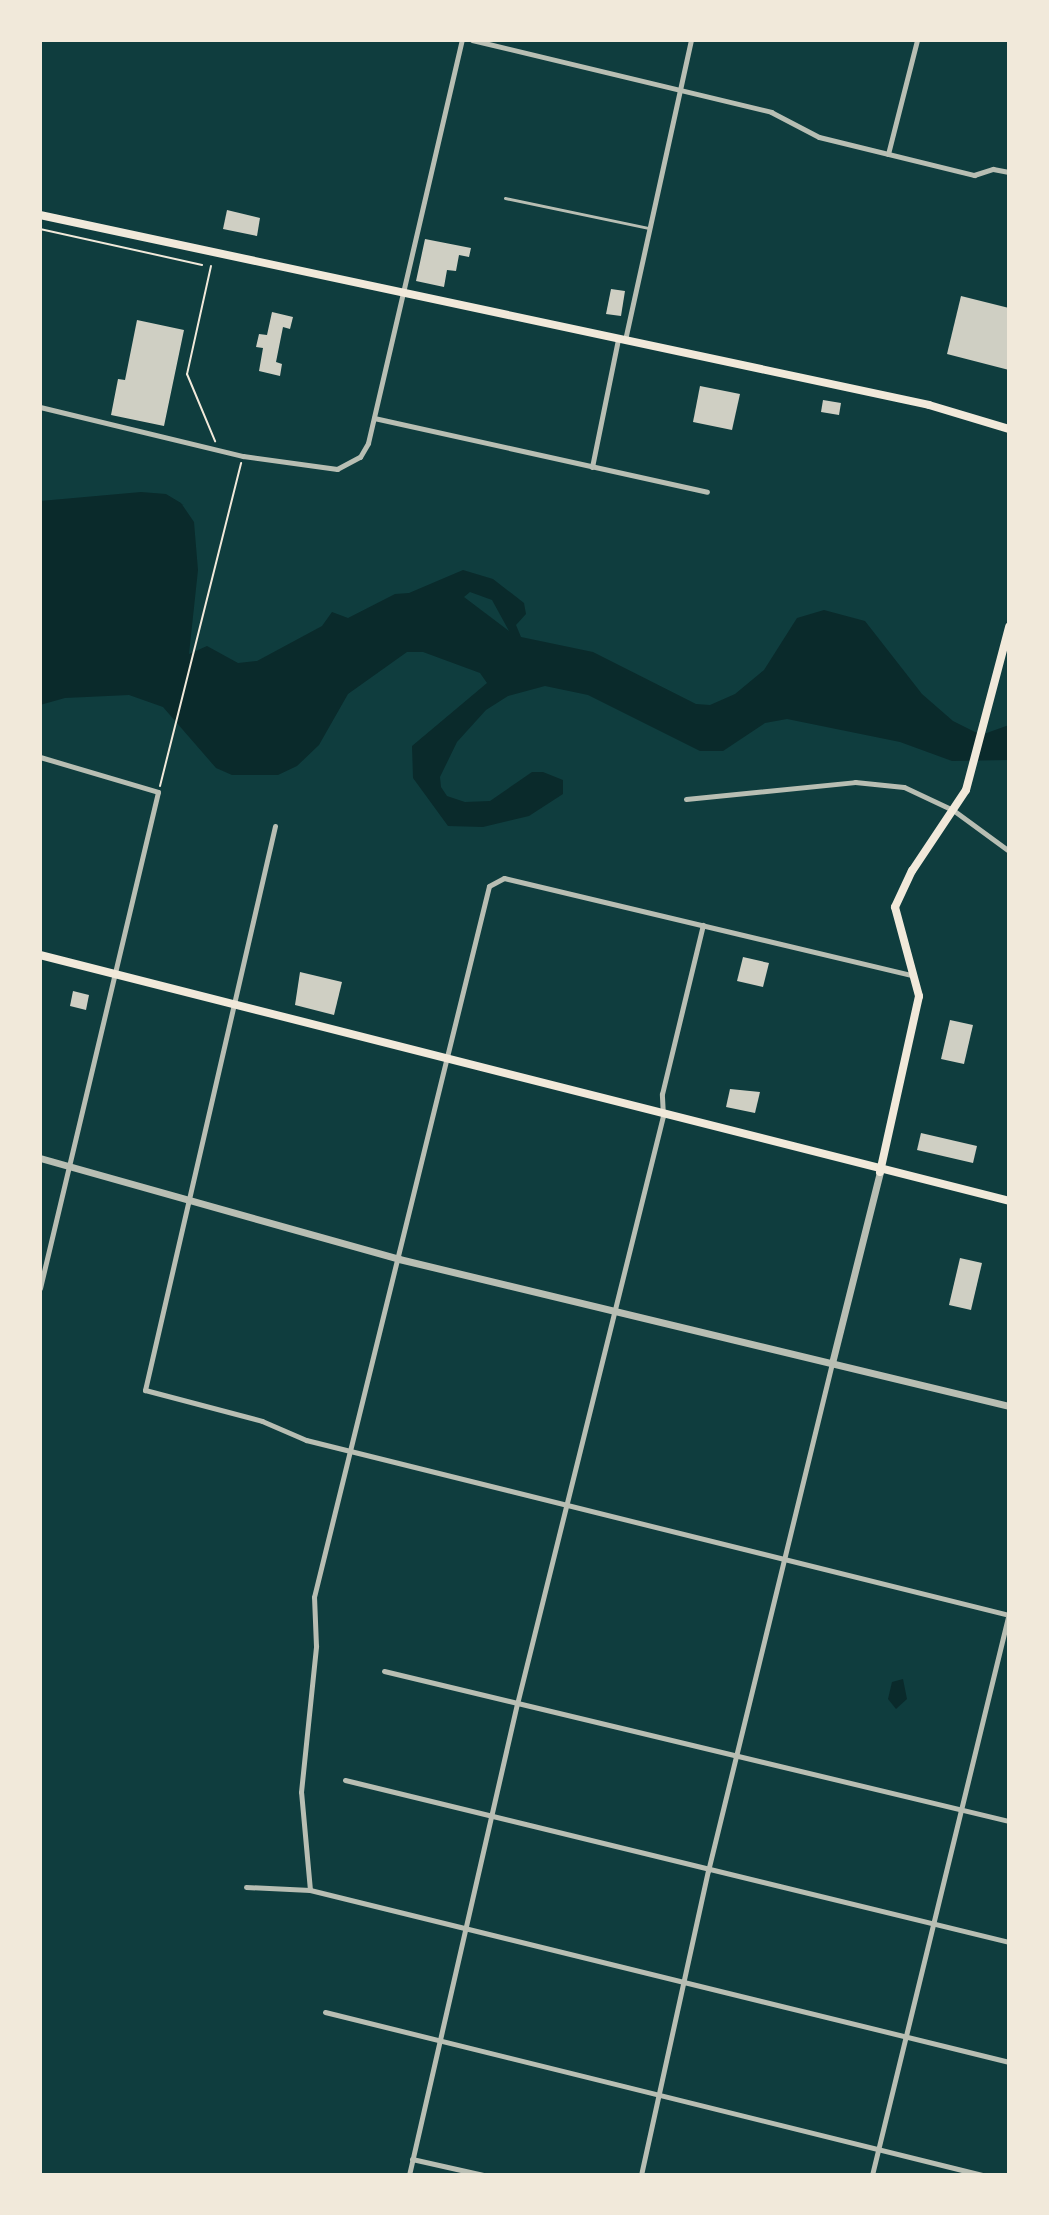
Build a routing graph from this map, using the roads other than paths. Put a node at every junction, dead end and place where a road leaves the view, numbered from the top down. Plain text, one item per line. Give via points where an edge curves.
1 (462, 40) edge
2 (472, 40) edge
3 (691, 40) edge
4 (917, 40) edge
5 (679, 91) junction
6 (888, 154) junction
7 (1009, 172) edge
8 (505, 198) dead end
9 (40, 215) edge
10 (648, 228) junction
11 (404, 293) junction
12 (622, 340) junction
13 (40, 407) edge
14 (374, 418) junction
15 (1009, 429) edge
16 (592, 467) junction
17 (707, 492) dead end
18 (1009, 627) edge
19 (40, 757) edge
20 (686, 799) dead end
21 (953, 810) junction
22 (275, 826) dead end
23 (1009, 851) edge
24 (703, 925) junction
25 (40, 955) edge
26 (119, 975) junction
27 (916, 976) junction
28 (232, 1004) junction
29 (445, 1059) junction
30 (663, 1116) junction
31 (40, 1158) edge
32 (69, 1166) junction
33 (880, 1172) junction
34 (187, 1201) junction
35 (1009, 1201) edge
36 (399, 1259) junction
37 (40, 1288) edge
38 (614, 1313) junction
39 (832, 1363) junction
40 (1009, 1406) edge
41 (349, 1450) junction
42 (565, 1505) junction
43 (784, 1557) junction
44 (1009, 1614) edge
45 (384, 1671) dead end
46 (517, 1704) junction
47 (735, 1756) junction
48 (345, 1780) dead end
49 (962, 1809) junction
50 (491, 1817) junction
51 (1009, 1821) edge
52 (708, 1871) junction
53 (246, 1887) dead end
54 (310, 1890) junction
55 (934, 1924) junction
56 (466, 1929) junction
57 (1009, 1942) edge
58 (684, 1983) junction
59 (325, 2012) dead end
60 (906, 2037) junction
61 (440, 2042) junction
62 (1009, 2062) edge
63 (659, 2095) junction
64 (878, 2149) junction
65 (412, 2159) junction
66 (409, 2175) edge
67 (483, 2175) edge
68 (641, 2175) edge
69 (872, 2175) edge
70 (982, 2175) edge

1 - 11 street
2 - 5 street
3 - 5 street
4 - 6 street
5 - 6 street via 771,112 819,137
5 - 10 street
6 - 7 street via 974,175 993,169
8 - 10 lane
9 - 11 main road
10 - 12 street
11 - 12 main road
11 - 14 street
12 - 15 main road via 929,405
12 - 16 street
13 - 14 street via 243,456 325,469 350,464 368,443
14 - 16 street
16 - 17 street
18 - 21 main road via 973,769
19 - 26 street via 158,792
20 - 21 street via 855,782 904,787
21 - 23 street
21 - 27 main road via 895,907
22 - 28 street
24 - 27 street
24 - 29 street via 504,878 489,886
24 - 30 street via 662,1094
25 - 26 main road
26 - 28 main road
26 - 32 street
27 - 33 main road via 917,1015
28 - 29 main road
28 - 34 street
29 - 30 main road
29 - 36 street
30 - 33 main road
30 - 38 street
31 - 32 street
32 - 34 street
32 - 37 street
33 - 35 main road
33 - 39 street
34 - 36 street
34 - 41 street via 145,1390
36 - 38 street
36 - 41 street
38 - 39 street
38 - 42 street
39 - 40 street
39 - 43 street
41 - 42 street
41 - 54 street via 314,1597 316,1646 301,1792
42 - 43 street
42 - 46 street
43 - 44 street
43 - 47 street
44 - 49 street
45 - 46 street
46 - 47 street
46 - 50 street
47 - 49 street
47 - 52 street
48 - 50 street
49 - 51 street
49 - 55 street
50 - 52 street
50 - 56 street
52 - 55 street
52 - 58 street
53 - 54 street
54 - 56 street
55 - 57 street
55 - 60 street
56 - 58 street
56 - 61 street
58 - 60 street
58 - 63 street
59 - 61 street
60 - 62 street
60 - 64 street
61 - 63 street
61 - 65 street
63 - 64 street
63 - 68 street
64 - 69 street
64 - 70 street
65 - 66 street
65 - 67 street

